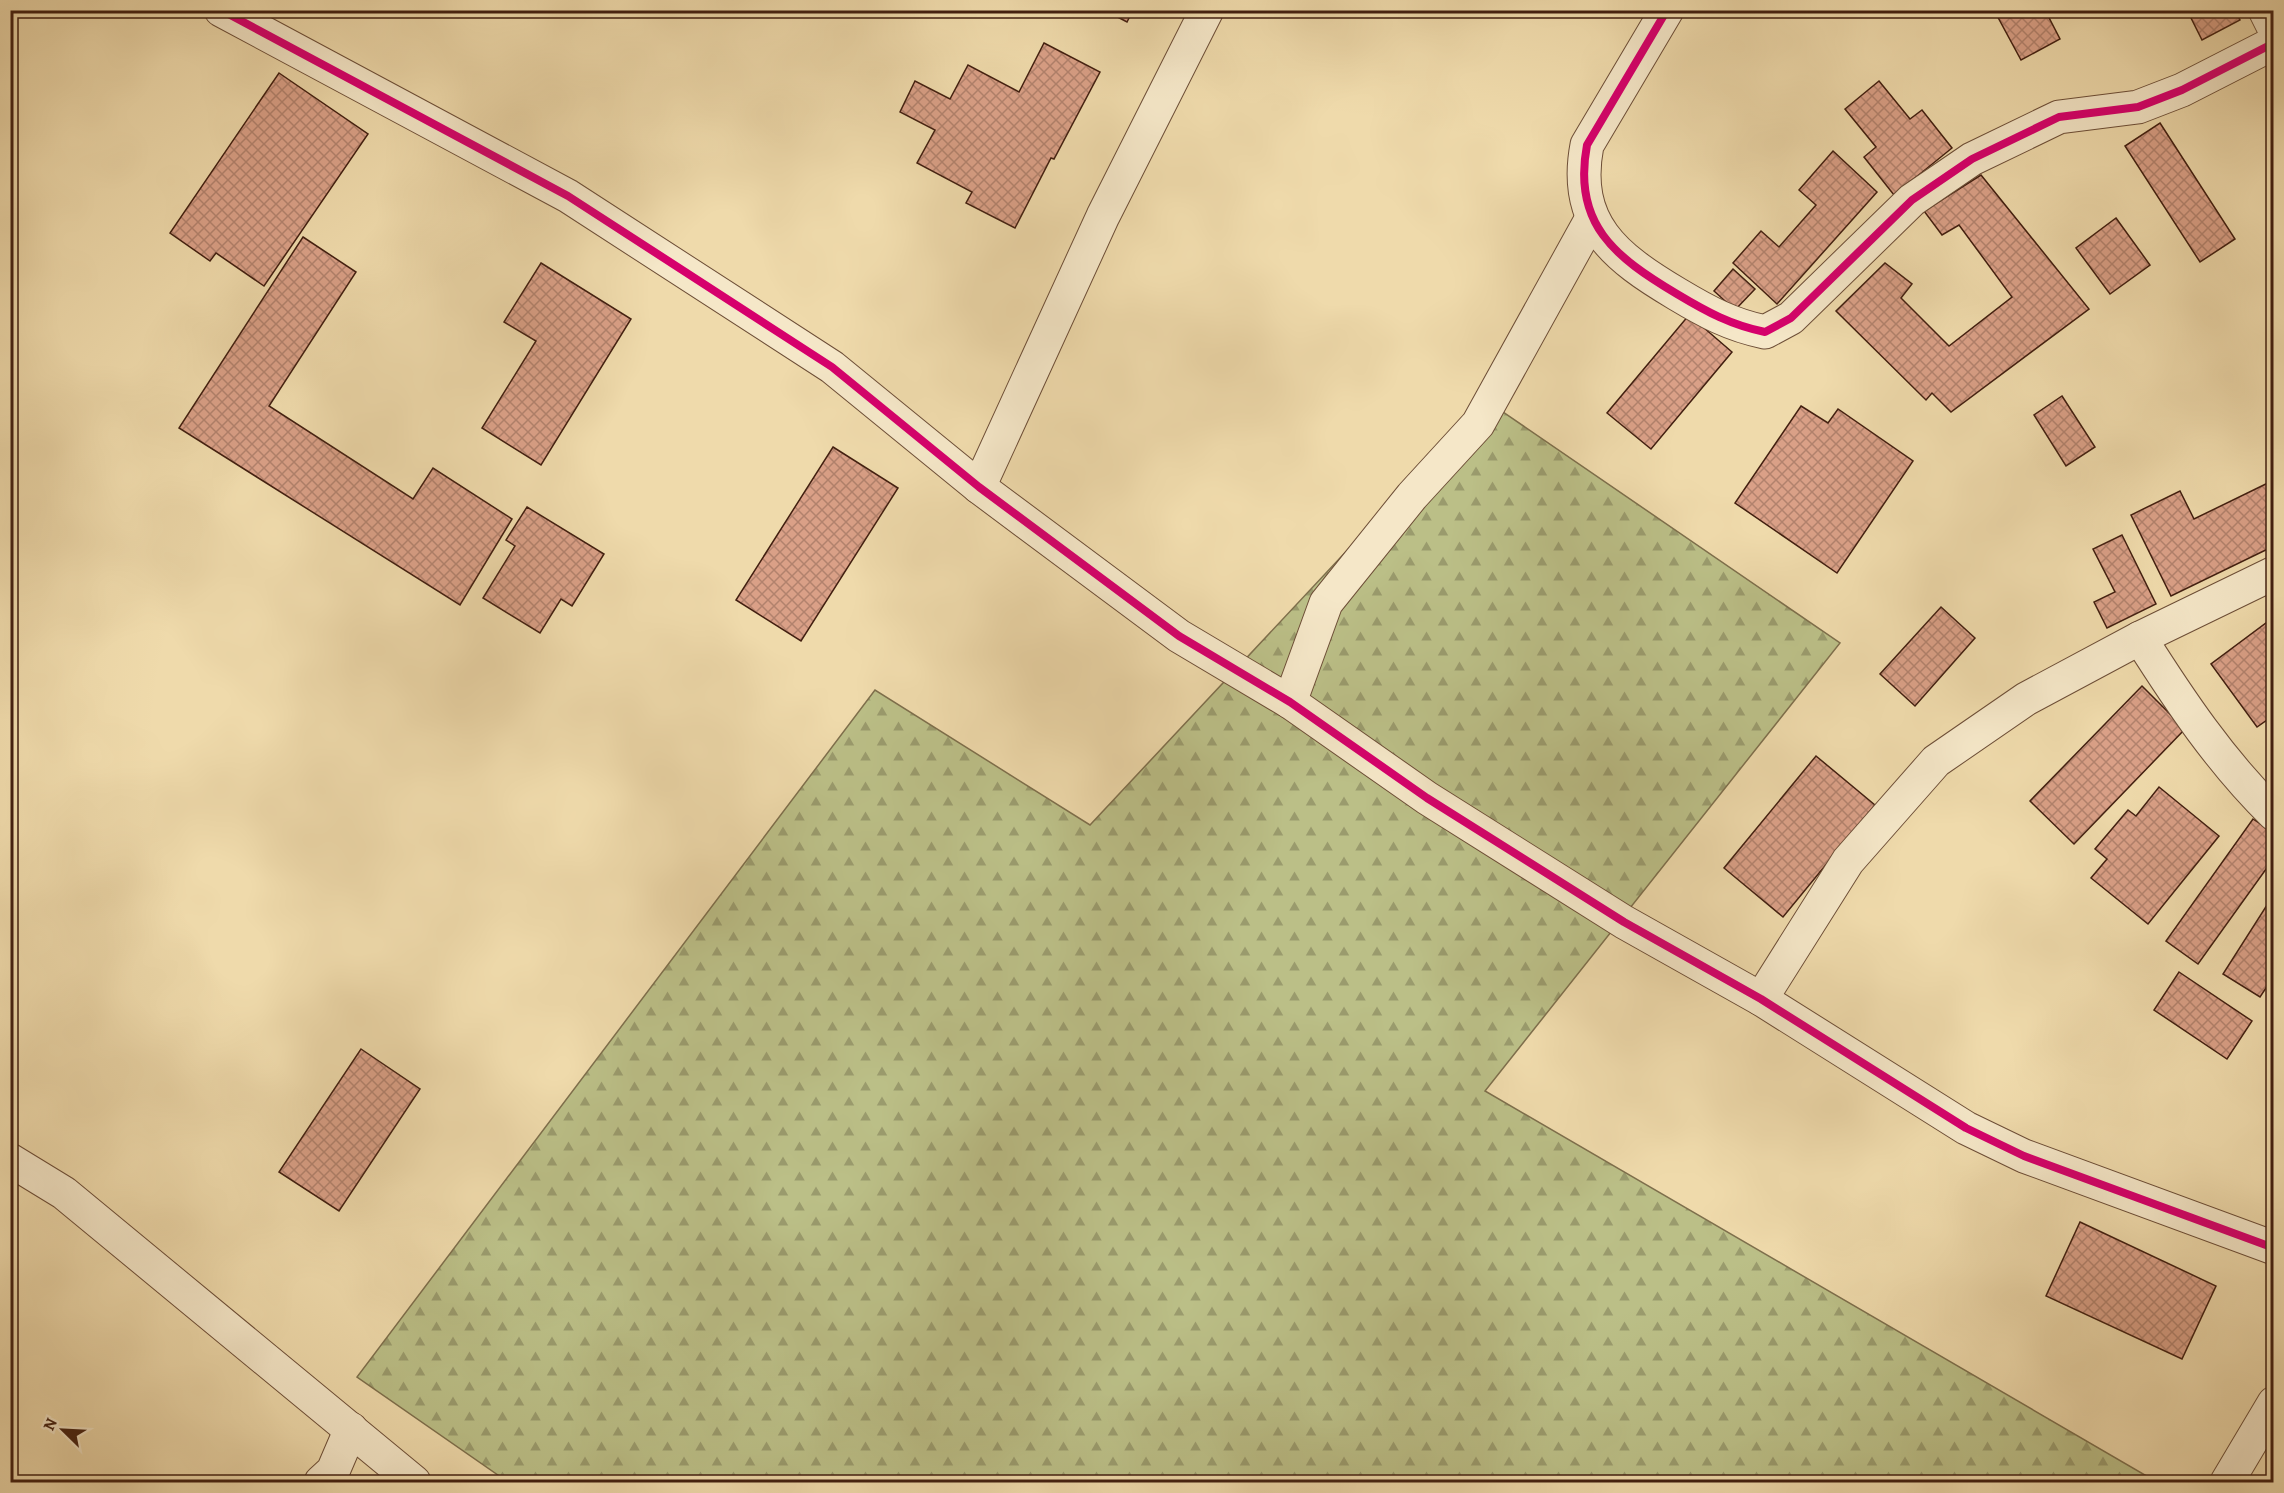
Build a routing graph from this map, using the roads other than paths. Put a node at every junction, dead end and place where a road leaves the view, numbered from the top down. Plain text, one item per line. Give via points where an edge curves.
1 (221, 10) edge
2 (1207, 10) edge
3 (1667, 10) edge
4 (2265, 10) edge
5 (2274, 28) edge
6 (2274, 43) edge
7 (1592, 218) junction
8 (979, 487) junction
9 (2274, 573) edge
10 (2140, 638) junction
11 (1290, 702) junction
12 (2274, 814) edge
13 (1761, 999) junction
14 (10, 1160) edge
15 (2274, 1248) edge
16 (2274, 1402) edge
17 (351, 1429) junction
18 (321, 1482) edge
19 (414, 1482) edge
20 (2227, 1482) edge

1 - 8 street via 568,196 832,367
2 - 8 street via 1103,216
3 - 7 street via 1587,145 1582,171 1584,196
4 - 5 street
6 - 7 street via 2160,99 2138,107 2059,117 1972,159 1912,200 1791,318 1766,332 1737,327 1641,272 1610,246
7 - 11 street via 1479,424 1412,496 1326,603
8 - 11 street via 1179,636
9 - 10 street
10 - 12 street via 2187,712 2236,777
10 - 13 street via 2026,699 1936,761 1848,861
11 - 13 street via 1524,861
13 - 15 street via 1966,1128 2024,1156
14 - 17 street via 64,1193
16 - 20 street
17 - 18 street via 333,1471
17 - 19 street

